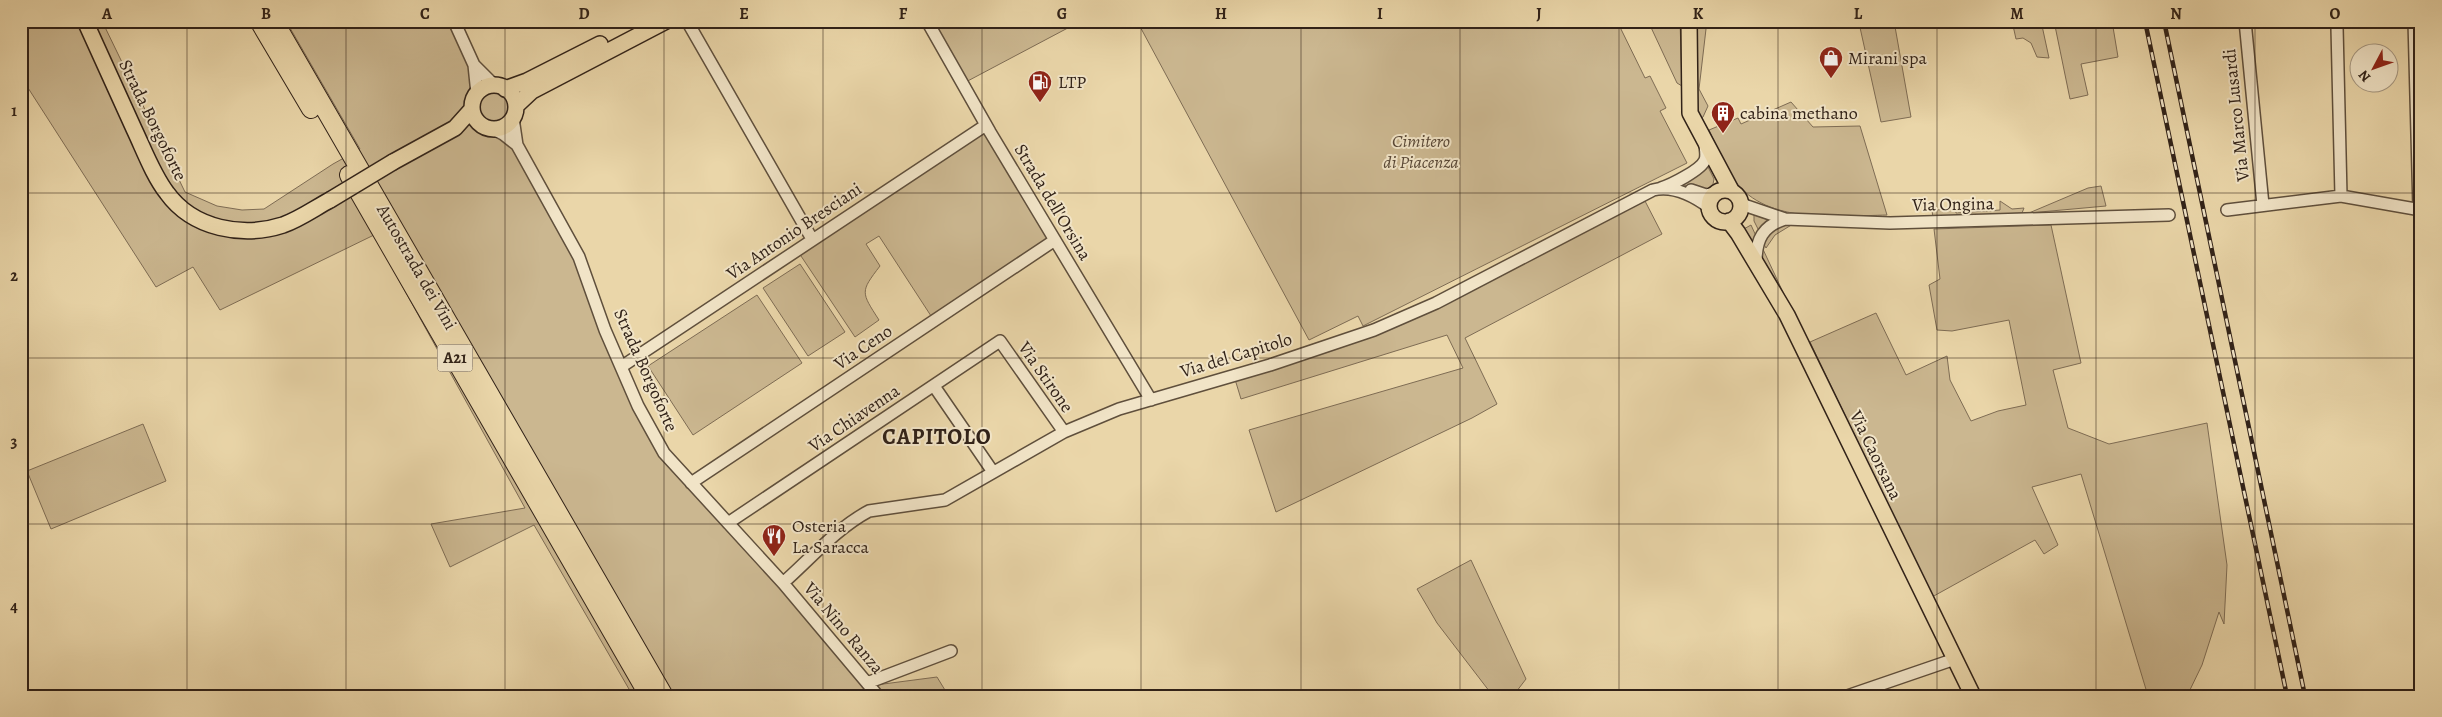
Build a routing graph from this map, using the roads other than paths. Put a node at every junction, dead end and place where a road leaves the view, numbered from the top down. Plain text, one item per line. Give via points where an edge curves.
1 (86, 21) edge
2 (259, 21) edge
3 (274, 21) edge
4 (454, 21) edge
5 (643, 21) edge
6 (666, 21) edge
7 (687, 21) edge
8 (927, 21) edge
9 (2245, 21) edge
10 (2414, 21) edge
11 (1687, 22) edge
12 (2337, 27) dead end
13 (474, 65) junction
14 (500, 87) junction
15 (475, 101) junction
16 (515, 112) junction
17 (986, 125) junction
18 (487, 127) junction
19 (455, 128) junction
20 (516, 145) junction
21 (1708, 149) junction
22 (1665, 188) junction
23 (1722, 191) junction
24 (2341, 196) junction
25 (2263, 206) junction
26 (1741, 207) junction
27 (1710, 208) junction
28 (2227, 210) dead end
29 (2420, 210) edge
30 (2169, 215) dead end
31 (1785, 219) junction
32 (1728, 222) junction
33 (1738, 233) junction
34 (812, 239) junction
35 (1056, 240) junction
36 (1756, 262) junction
37 (1000, 341) joint
38 (621, 367) junction
39 (934, 386) junction
40 (1151, 400) junction
41 (1064, 432) junction
42 (993, 472) junction
43 (691, 483) junction
44 (728, 524) junction
45 (783, 583) junction
46 (952, 651) dead end
47 (1955, 659) junction
48 (867, 683) junction
49 (649, 696) edge
50 (664, 696) edge
51 (878, 696) edge
52 (1847, 696) edge
53 (1973, 696) edge

1 - 19 main road, Strada Borgoforte, bridge via 166,193 183,211 208,225 263,230 285,224
2 - 49 highway, Autostrada dei Vini / A21
3 - 50 highway, Autostrada dei Vini / A21
4 - 13 street
5 - 14 main road via 527,81
6 - 16 main road via 532,91
7 - 34 street
8 - 17 street, Strada dell'Orsina
9 - 25 street, Via Marco Lusardi
10 - 29 street
11 - 21 main road via 1690,113
12 - 24 street
13 - 14 street
13 - 15 street
14 - 15 main road via 485,88
14 - 16 main road via 513,96
15 - 18 main road via 475,117
15 - 19 main road
16 - 18 main road via 506,126
16 - 20 street, Strada Borgoforte
17 - 34 street, Via Antonio Bresciani
17 - 35 street, Strada dell'Orsina
18 - 19 main road
18 - 20 street, Strada Borgoforte
20 - 38 street, Strada Borgoforte via 579,257
21 - 22 street, Via del Capitolo via 1704,162
21 - 23 main road
22 - 23 street via 1706,195
22 - 27 street via 1689,194
22 - 40 street, Via del Capitolo via 1374,330
23 - 26 main road via 1739,197
23 - 27 main road via 1712,197
24 - 25 street
24 - 29 street
25 - 28 street
26 - 31 street, Via Ongina
26 - 32 main road via 1738,216
26 - 33 main road via 1736,222
27 - 32 main road, Via Caorsana via 1714,217
30 - 31 street, Via Ongina via 1927,223
31 - 36 street via 1774,223 1760,235
32 - 33 main road, Via Caorsana
33 - 36 main road, Via Caorsana
34 - 38 street, Via Antonio Bresciani
35 - 40 street, Strada dell'Orsina
35 - 43 street, Via Ceno
36 - 47 main road, Via Caorsana via 1787,315
37 - 39 street, Via Chiavenna
37 - 41 street, Via Stirone
38 - 43 street, Strada Borgoforte via 664,453
39 - 42 street
39 - 44 street, Via Chiavenna
40 - 41 street, Via del Capitolo via 1118,409
41 - 42 street, Via del Capitolo
42 - 45 street, Via del Capitolo via 945,500 892,506 859,516
43 - 44 street, Strada Borgoforte
44 - 45 street, Strada Borgoforte
45 - 48 street, Via Nino Ranza
46 - 48 street
47 - 52 street
47 - 53 main road, Via Caorsana
48 - 51 street, Via Nino Ranza

